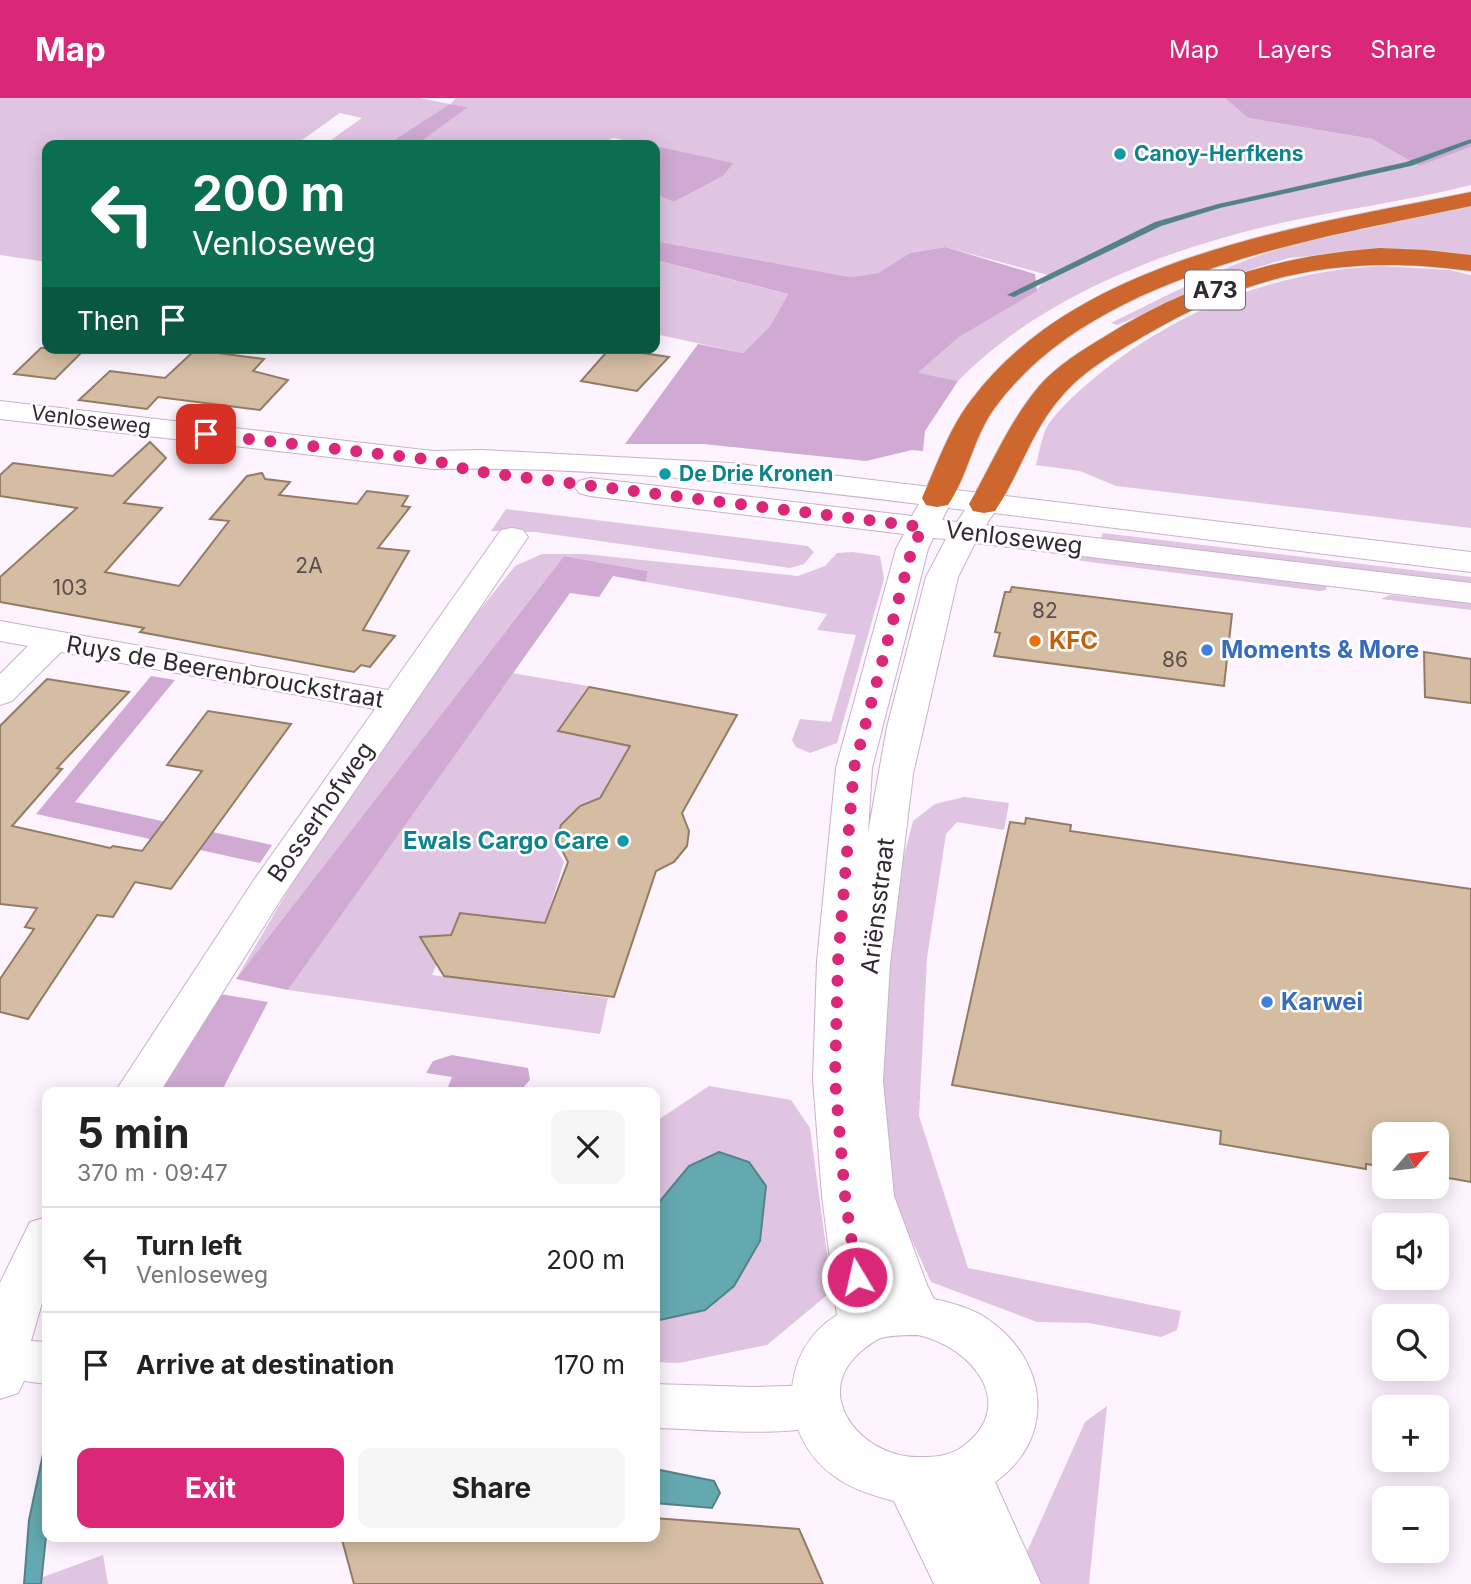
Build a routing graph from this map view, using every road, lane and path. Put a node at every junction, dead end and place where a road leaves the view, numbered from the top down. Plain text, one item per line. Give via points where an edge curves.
1 (1471, 199) edge
2 (1471, 264) edge
3 (0, 410) edge
4 (930, 512) junction
5 (975, 518) junction
6 (512, 537) dead end
7 (1471, 562) edge
8 (1471, 593) edge
9 (0, 631) edge
10 (53, 641) junction
11 (0, 694) edge
12 (396, 702) junction
13 (140, 1087) edge
14 (42, 1244) edge
15 (918, 1315) junction
16 (862, 1325) junction
17 (12, 1364) edge
18 (660, 1406) edge
19 (817, 1407) junction
20 (964, 1473) junction
21 (911, 1481) junction
22 (962, 1584) edge
23 (1013, 1584) edge

1 - 4 highway, A73 via 1229,254 1130,291 1086,315 1012,370 983,403
2 - 5 highway, A73 via 1394,255 1334,257 1261,274 1188,300 1146,322 1063,379 1025,425
3 - 4 main road, Venloseweg via 433,460 486,473
4 - 5 main road, Venloseweg
4 - 16 main road, Ariënsstraat via 912,549 854,768 838,961 835,1079
5 - 7 main road, Venloseweg
5 - 8 main road, Venloseweg
5 - 15 main road, Ariënsstraat via 942,577 895,774 870,964 861,1081 871,1196
6 - 12 main road, Bosserhofweg
9 - 10 main road, Ruys de Beerenbrouckstraat
10 - 11 main road, Ruys de Beerenbrouckstraat
10 - 12 main road, Ruys de Beerenbrouckstraat
12 - 13 main road, Bosserhofweg via 268,888
14 - 17 main road via 26,1274
15 - 16 main road via 889,1316
15 - 20 main road via 946,1321 972,1334 1008,1373 1014,1396 1013,1420 986,1460
16 - 19 main road via 840,1339 823,1359 816,1382
18 - 19 main road
19 - 21 main road via 824,1429 859,1465
20 - 21 main road
20 - 23 main road
21 - 22 main road

